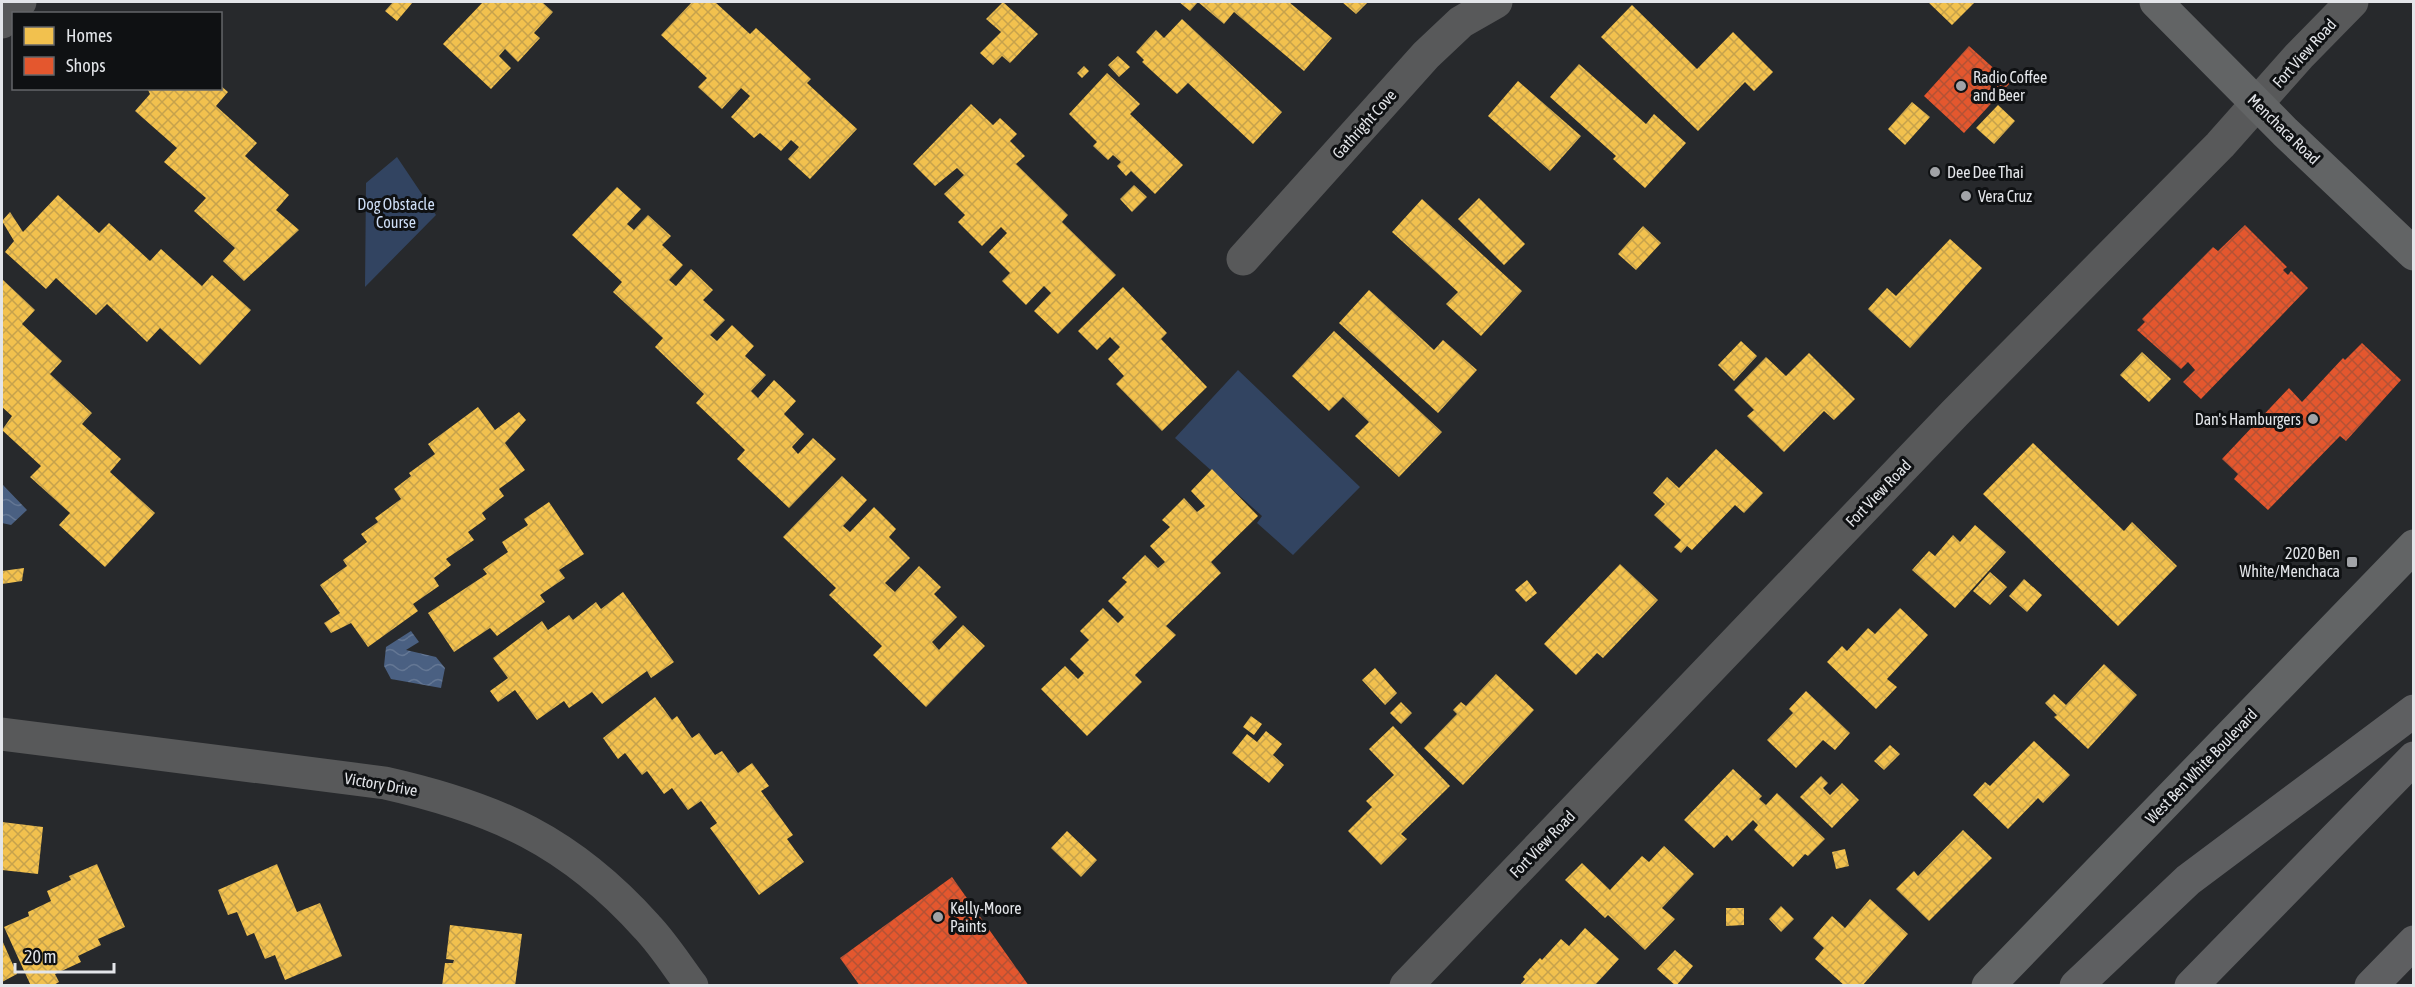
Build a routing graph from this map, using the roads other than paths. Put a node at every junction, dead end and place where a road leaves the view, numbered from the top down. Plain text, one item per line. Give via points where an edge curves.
1 (20, 2) edge
2 (1496, 2) edge
3 (2156, 2) edge
4 (2352, 2) edge
5 (2, 22) edge
6 (2258, 104) junction
7 (2414, 254) edge
8 (1243, 259) dead end
9 (2410, 553) edge
10 (2414, 711) edge
11 (2, 734) edge
12 (2414, 758) edge
13 (2414, 942) edge
14 (692, 986) edge
15 (1406, 986) edge
16 (1988, 986) edge
17 (2076, 986) edge
18 (2191, 986) edge
19 (2371, 986) edge

1 - 5 street
2 - 8 street, Gathright Cove via 1461,22 1426,55
3 - 6 main road, Menchaca Road
4 - 6 street, Fort View Road
6 - 7 main road, Menchaca Road
6 - 15 street, Fort View Road via 1955,413
9 - 16 main road, West Ben White Boulevard
10 - 17 highway via 2188,880
11 - 14 street, Victory Drive via 385,783 440,795 490,813 533,833 619,897
12 - 18 highway
13 - 19 highway

